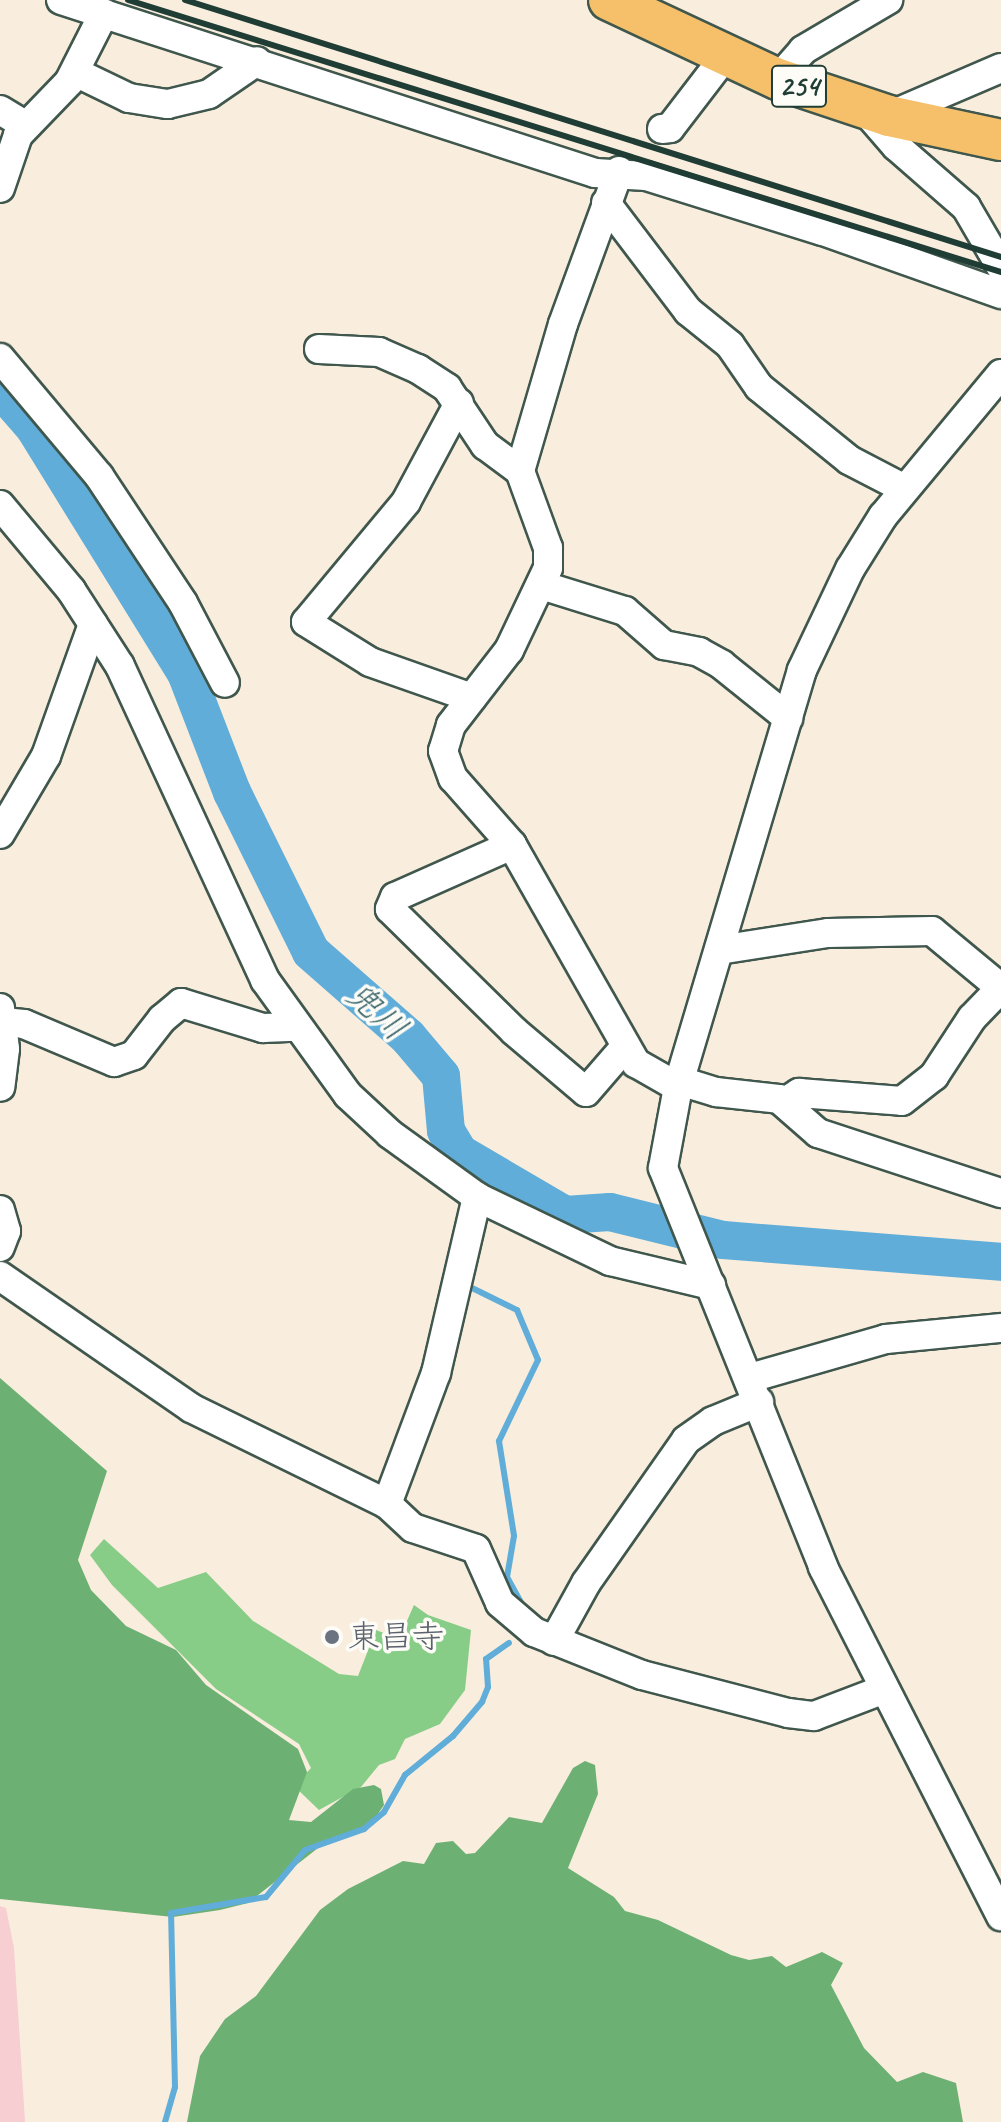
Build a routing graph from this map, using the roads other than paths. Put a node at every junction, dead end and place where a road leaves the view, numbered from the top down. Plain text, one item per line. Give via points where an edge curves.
1 (61, 0) edge
2 (609, 0) edge
3 (888, 0) edge
4 (104, 13) junction
5 (670, 16) edge
6 (726, 55) junction
7 (257, 61) junction
8 (1001, 68) edge
9 (75, 72) junction
10 (778, 79) junction
11 (0, 110) edge
12 (876, 112) junction
13 (25, 125) junction
14 (662, 129) dead end
15 (1001, 140) edge
16 (619, 171) junction
17 (0, 188) edge
18 (606, 203) junction
19 (1001, 267) edge
20 (1001, 294) edge
21 (319, 349) dead end
22 (0, 358) edge
23 (1001, 374) edge
24 (459, 403) junction
25 (520, 471) junction
26 (903, 488) junction
27 (0, 505) edge
28 (541, 585) junction
29 (93, 624) junction
30 (225, 683) dead end
31 (472, 698) junction
32 (788, 718) junction
33 (0, 834) edge
34 (512, 845) junction
35 (719, 950) junction
36 (1001, 988) edge
37 (2, 1015) edge
38 (295, 1027) junction
39 (625, 1047) junction
40 (679, 1084) junction
41 (0, 1087) edge
42 (785, 1102) junction
43 (1001, 1193) edge
44 (477, 1197) junction
45 (0, 1210) edge
46 (0, 1247) edge
47 (0, 1276) edge
48 (711, 1285) junction
49 (1001, 1328) edge
50 (755, 1390) junction
51 (387, 1504) junction
52 (554, 1641) junction
53 (882, 1690) junction
54 (1001, 1916) edge

1 - 4 street
2 - 5 highway, 254
3 - 10 street via 803,50
4 - 7 street
4 - 9 street
5 - 6 highway, 254
6 - 10 highway, 254
6 - 14 street via 670,128
7 - 9 street via 209,94 168,104 129,98
7 - 16 street via 595,173
8 - 12 street
9 - 13 street
10 - 12 highway, 254
11 - 13 street
12 - 15 highway, 254
12 - 19 street via 896,146 966,207
13 - 17 street
16 - 18 street
16 - 20 street via 823,231
18 - 25 street
18 - 26 street via 688,311 730,345 759,387 849,460
21 - 24 street via 379,352 438,382
22 - 30 street via 99,476 183,603
23 - 26 street
24 - 25 street via 485,445
24 - 31 street via 406,502 306,622 370,662
25 - 28 street via 548,548
26 - 32 street via 862,547 824,621
27 - 29 street via 39,547
28 - 31 street via 509,650
28 - 32 street via 625,611 664,645 699,652 722,665
29 - 33 street via 46,756
29 - 38 street via 154,731 245,941
31 - 34 street via 451,725 443,751 453,778
32 - 35 street
34 - 39 street
34 - 39 street via 395,897 390,909 514,1031 586,1092
35 - 36 street via 828,933 932,931
35 - 40 street
36 - 42 street via 972,1018 934,1076 902,1101 799,1093
37 - 38 street via 114,1062 134,1055 181,1003 263,1028
37 - 41 street
38 - 44 street via 348,1095 390,1134
39 - 40 street via 649,1074
40 - 42 street
40 - 48 street via 664,1154 668,1184
42 - 43 street via 818,1133
44 - 48 street via 610,1261
44 - 51 street via 436,1373
45 - 46 street via 6,1231
47 - 51 street via 191,1408
48 - 50 street
49 - 50 street via 886,1339
50 - 52 street via 686,1440 586,1583
50 - 53 street via 823,1567
51 - 52 street via 413,1528 476,1549 512,1619
52 - 53 street via 642,1675 788,1713 814,1716
53 - 54 street

